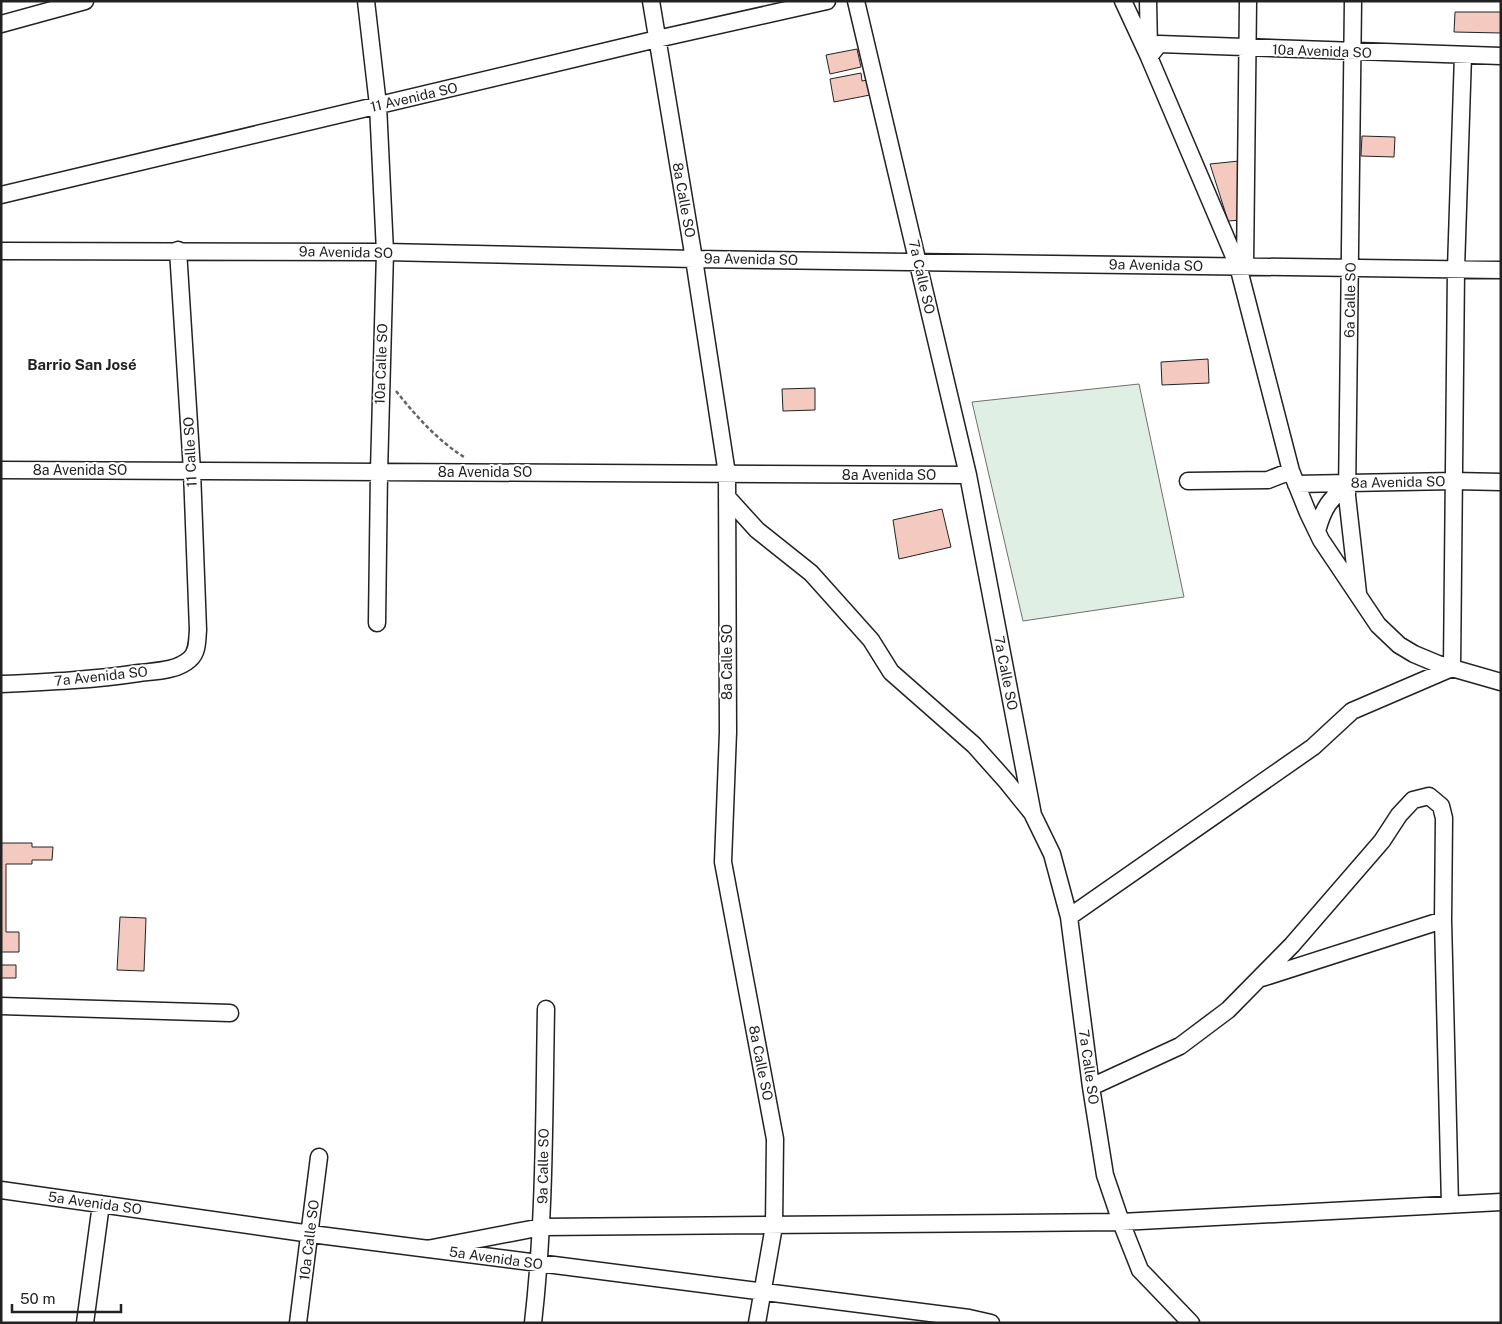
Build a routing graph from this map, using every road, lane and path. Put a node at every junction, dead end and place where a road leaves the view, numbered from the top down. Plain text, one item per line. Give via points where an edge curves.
1 (85, 1) edge
2 (366, 1) edge
3 (650, 1) edge
4 (826, 1) edge
5 (856, 1) edge
6 (1123, 1) edge
7 (1148, 1) edge
8 (1248, 1) edge
9 (1353, 1) edge
10 (1, 24) edge
11 (657, 39) junction
12 (1248, 48) junction
13 (1352, 52) junction
14 (1463, 55) junction
15 (1149, 56) junction
16 (1501, 56) edge
17 (378, 105) junction
18 (1, 195) edge
19 (178, 250) junction
20 (1, 251) edge
21 (384, 252) junction
22 (694, 259) junction
23 (919, 262) junction
24 (1242, 266) junction
25 (1350, 268) junction
26 (1456, 269) junction
27 (1501, 270) edge
28 (381, 373) junction
29 (465, 457) dead end
30 (1, 470) edge
31 (192, 471) junction
32 (378, 472) junction
33 (727, 474) junction
34 (968, 475) junction
35 (1293, 477) junction
36 (1188, 481) dead end
37 (1454, 481) junction
38 (1501, 482) edge
39 (1348, 483) junction
40 (727, 497) junction
41 (1316, 532) junction
42 (1358, 598) junction
43 (377, 623) dead end
44 (195, 653) joint
45 (1452, 668) junction
46 (1501, 682) edge
47 (1, 684) edge
48 (1033, 815) junction
49 (1070, 917) junction
50 (1444, 920) junction
51 (1259, 979) junction
52 (1, 1006) edge
53 (546, 1009) dead end
54 (230, 1012) dead end
55 (1091, 1087) junction
56 (320, 1158) dead end
57 (1, 1190) edge
58 (1501, 1202) edge
59 (101, 1204) junction
60 (1450, 1205) junction
61 (1121, 1222) junction
62 (774, 1226) junction
63 (542, 1227) junction
64 (310, 1234) junction
65 (427, 1249) junction
66 (540, 1264) junction
67 (763, 1293) junction
68 (85, 1323) edge
69 (298, 1323) edge
70 (533, 1323) edge
71 (757, 1323) edge
72 (991, 1323) edge
73 (1191, 1323) edge

1 - 10 street
2 - 17 street, 10a Calle SO
3 - 11 street, 8a Calle SO
4 - 11 street, 11 Avenida SO
5 - 23 street, 7a Calle SO
6 - 15 street
7 - 15 street
8 - 12 street
9 - 13 street, 6a Calle SO
11 - 17 street, 11 Avenida SO
11 - 22 street, 8a Calle SO
12 - 13 street, 10a Avenida SO
12 - 15 street, 10a Avenida SO via 1159,44
12 - 24 street
13 - 14 street, 10a Avenida SO
13 - 25 street, 6a Calle SO
14 - 16 street, 10a Avenida SO
14 - 26 street
15 - 24 street
17 - 18 street, 11 Avenida SO
17 - 21 street, 10a Calle SO
19 - 20 street, 9a Avenida SO
19 - 21 street, 9a Avenida SO
19 - 31 street, 11 Calle SO
21 - 22 street, 9a Avenida SO
21 - 28 street, 10a Calle SO
22 - 23 street, 9a Avenida SO
22 - 33 street, 8a Calle SO
23 - 24 street, 9a Avenida SO
23 - 34 street, 7a Calle SO
24 - 25 street, 9a Avenida SO
24 - 35 street
25 - 26 street, 9a Avenida SO
25 - 39 street, 6a Calle SO
26 - 27 street, 9a Avenida SO
26 - 37 street
28 - 29 path via 417,417 448,447
28 - 32 street, 10a Calle SO
30 - 31 street, 8a Avenida SO
31 - 32 street, 8a Avenida SO
31 - 44 street, 11 Calle SO via 198,630
32 - 33 street, 8a Avenida SO
32 - 43 street, 10a Calle SO
33 - 34 street, 8a Avenida SO
33 - 40 street, 8a Calle SO
34 - 48 street, 7a Calle SO
35 - 36 street
35 - 39 street, 8a Avenida SO
35 - 41 street
37 - 38 street, 8a Avenida SO
37 - 39 street, 8a Avenida SO
37 - 45 street
39 - 41 street via 1329,501
39 - 42 street, 6a Calle SO via 1346,496
40 - 48 street via 757,530 811,573 871,640 891,672 974,745
40 - 62 street, 8a Calle SO via 728,732 723,862 775,1139
41 - 42 street
42 - 45 street via 1378,625 1399,645
44 - 47 street, 7a Avenida SO via 181,665 169,669 96,679
45 - 46 street
45 - 49 street via 1352,711 1313,747
48 - 49 street, 7a Calle SO via 1052,854
49 - 55 street, 7a Calle SO
50 - 51 street
50 - 51 street via 1444,818 1441,806 1429,796 1413,800 1382,841
50 - 60 street
51 - 55 street via 1228,1010 1180,1046
52 - 54 street
53 - 63 street, 9a Calle SO
55 - 61 street, 7a Calle SO via 1105,1175
56 - 64 street, 10a Calle SO
57 - 59 street, 5a Avenida SO
58 - 60 street
59 - 64 street, 5a Avenida SO
59 - 68 street
60 - 61 street
61 - 62 street
61 - 73 street, 7a Calle SO via 1140,1270
62 - 63 street
62 - 67 street, 8a Calle SO
63 - 65 street
63 - 66 street, 9a Calle SO
64 - 65 street, 5a Avenida SO
64 - 69 street, 10a Calle SO
65 - 66 street, 5a Avenida SO
66 - 67 street, 5a Avenida SO
66 - 70 street, 9a Calle SO
67 - 71 street, 8a Calle SO
67 - 72 street, 5a Avenida SO

